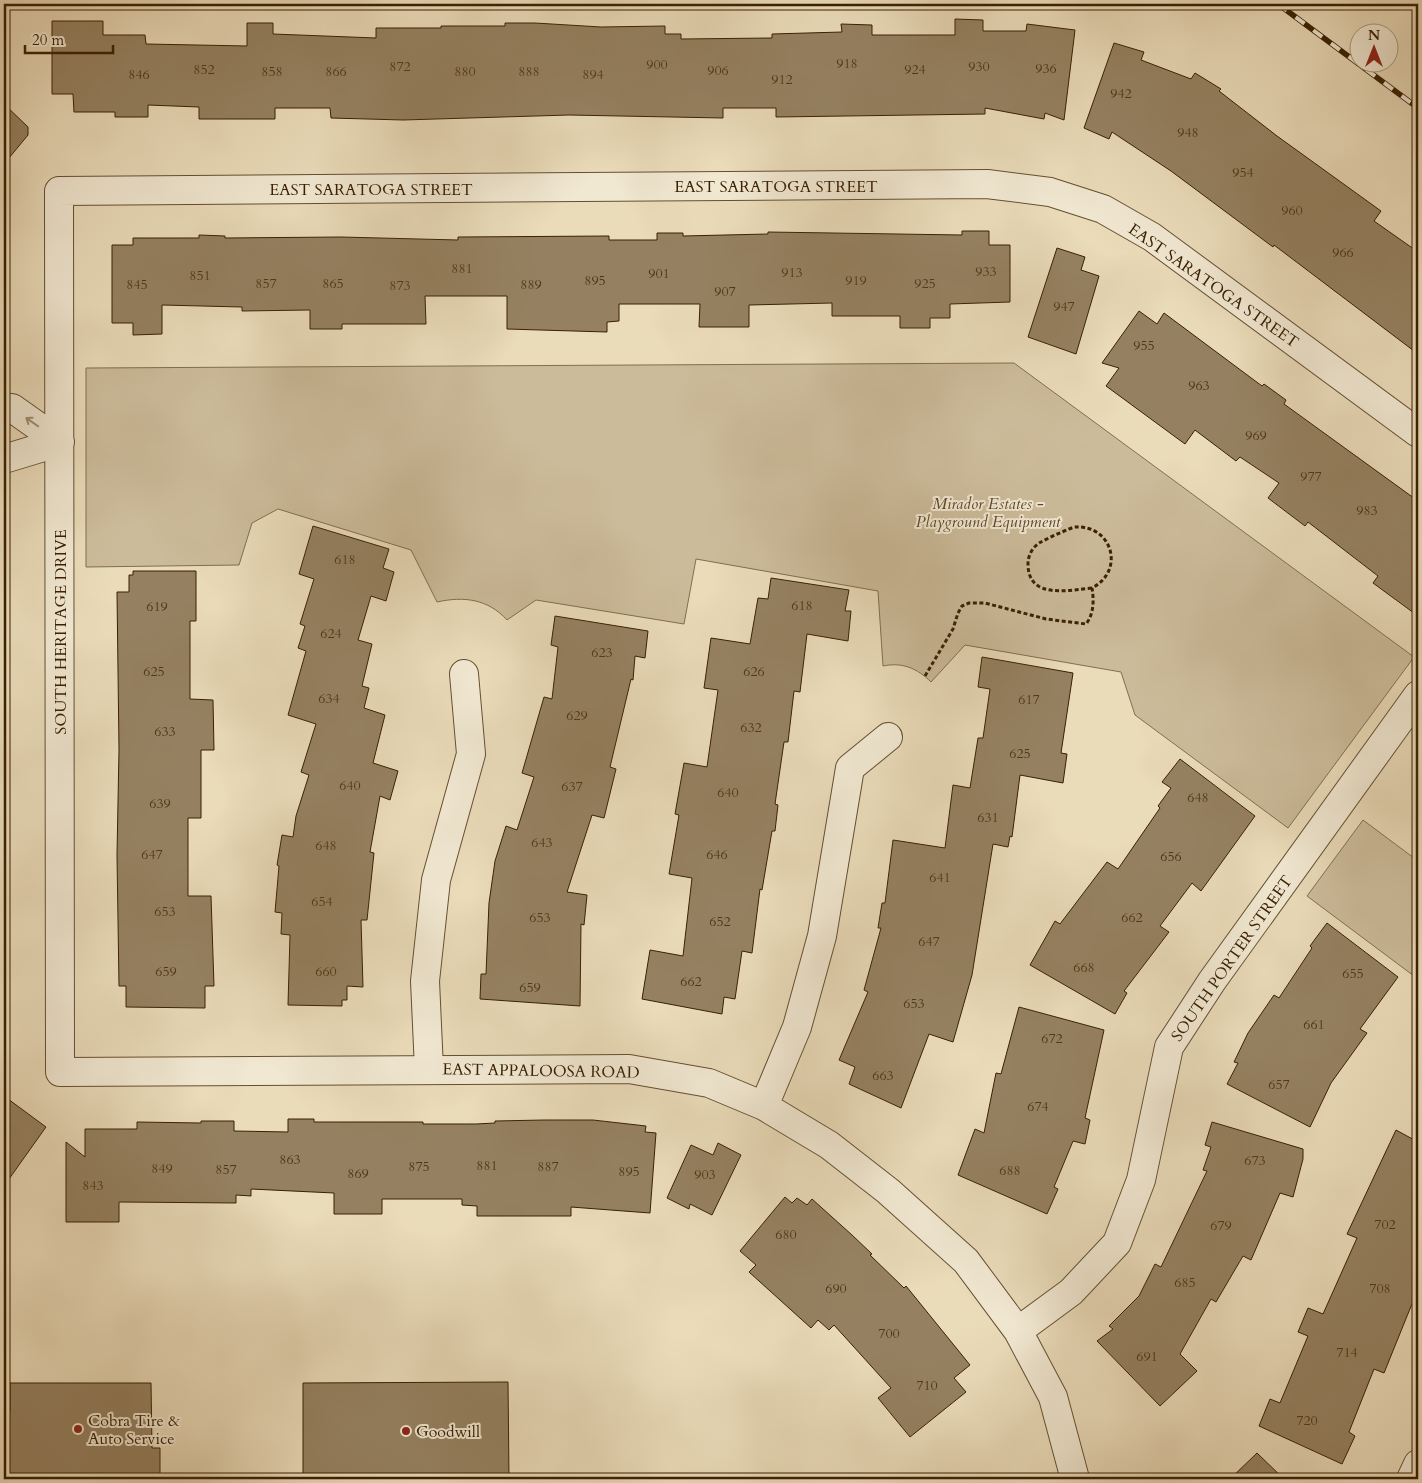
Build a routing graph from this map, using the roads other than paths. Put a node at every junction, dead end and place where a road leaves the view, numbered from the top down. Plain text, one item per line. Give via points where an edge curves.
1 (58, 191) joint
2 (4, 408) edge
3 (1418, 433) edge
4 (60, 442) junction
5 (4, 459) edge
6 (464, 674) dead end
7 (1418, 695) edge
8 (888, 737) dead end
9 (429, 1069) junction
10 (60, 1072) joint
11 (764, 1106) junction
12 (1018, 1330) junction
13 (1418, 1464) edge
14 (1075, 1479) edge
15 (1411, 1479) edge

1 - 3 street, EAST SARATOGA STREET via 987,184 1050,192 1103,209 1152,237
1 - 4 street, SOUTH HERITAGE DRIVE
4 -> 2 street via 12,408
4 - 5 street
4 - 10 street, SOUTH HERITAGE DRIVE
6 - 9 street via 471,754 436,880 425,981
7 - 12 street, SOUTH PORTER STREET via 1212,981 1169,1048 1141,1180 1117,1243 1071,1292
8 - 11 street via 850,768 822,936 797,1027
9 - 10 street, EAST APPALOOSA ROAD
9 - 11 street, EAST APPALOOSA ROAD via 629,1069 709,1082
11 - 12 street, EAST APPALOOSA ROAD via 829,1145 888,1191 966,1261
12 - 14 street, EAST APPALOOSA ROAD via 1053,1397
13 - 15 street

